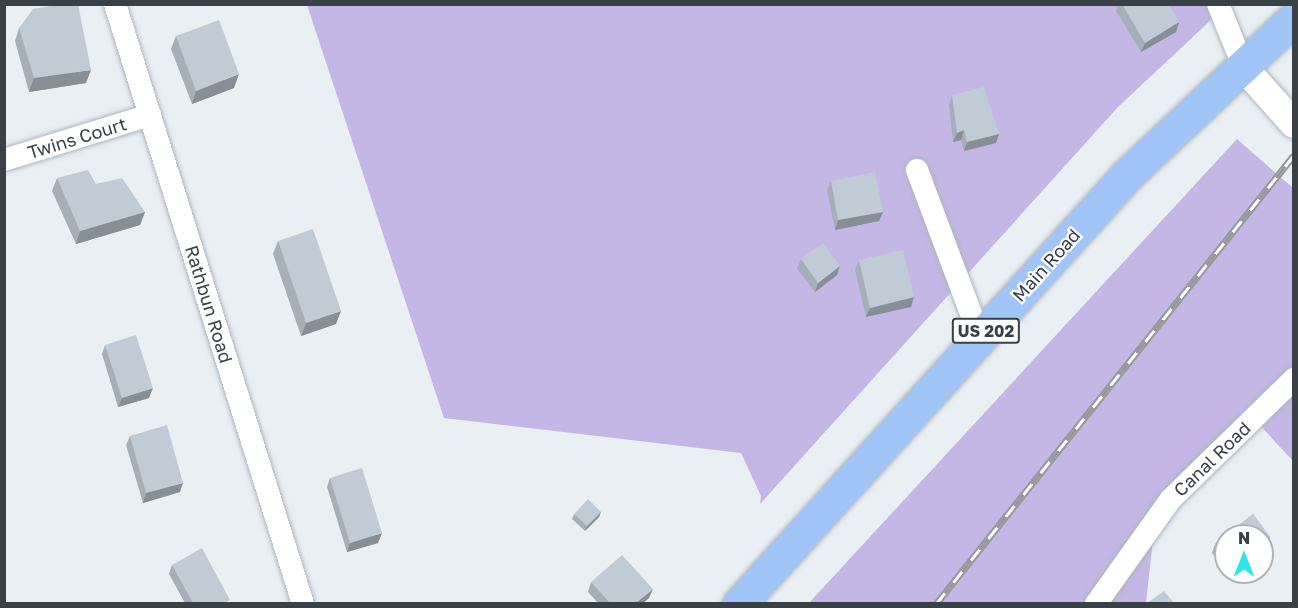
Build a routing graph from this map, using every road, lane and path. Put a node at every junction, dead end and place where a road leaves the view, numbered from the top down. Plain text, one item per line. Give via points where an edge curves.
1 (115, 4) edge
2 (1218, 4) edge
3 (1293, 18) edge
4 (1244, 68) junction
5 (150, 115) junction
6 (1293, 124) edge
7 (4, 160) edge
8 (917, 170) dead end
9 (980, 338) junction
10 (1293, 379) edge
11 (303, 603) edge
12 (739, 603) edge
13 (1096, 603) edge

1 - 5 street, Rathbun Road
2 - 4 street
3 - 4 main road, Main Road / US 202
4 - 6 street
4 - 9 main road, Main Road / US 202 via 1127,175
5 - 7 street, Twins Court
5 - 11 street, Rathbun Road
8 - 9 street
9 - 12 main road, Main Road / US 202
10 - 13 street, Canal Road via 1171,499

